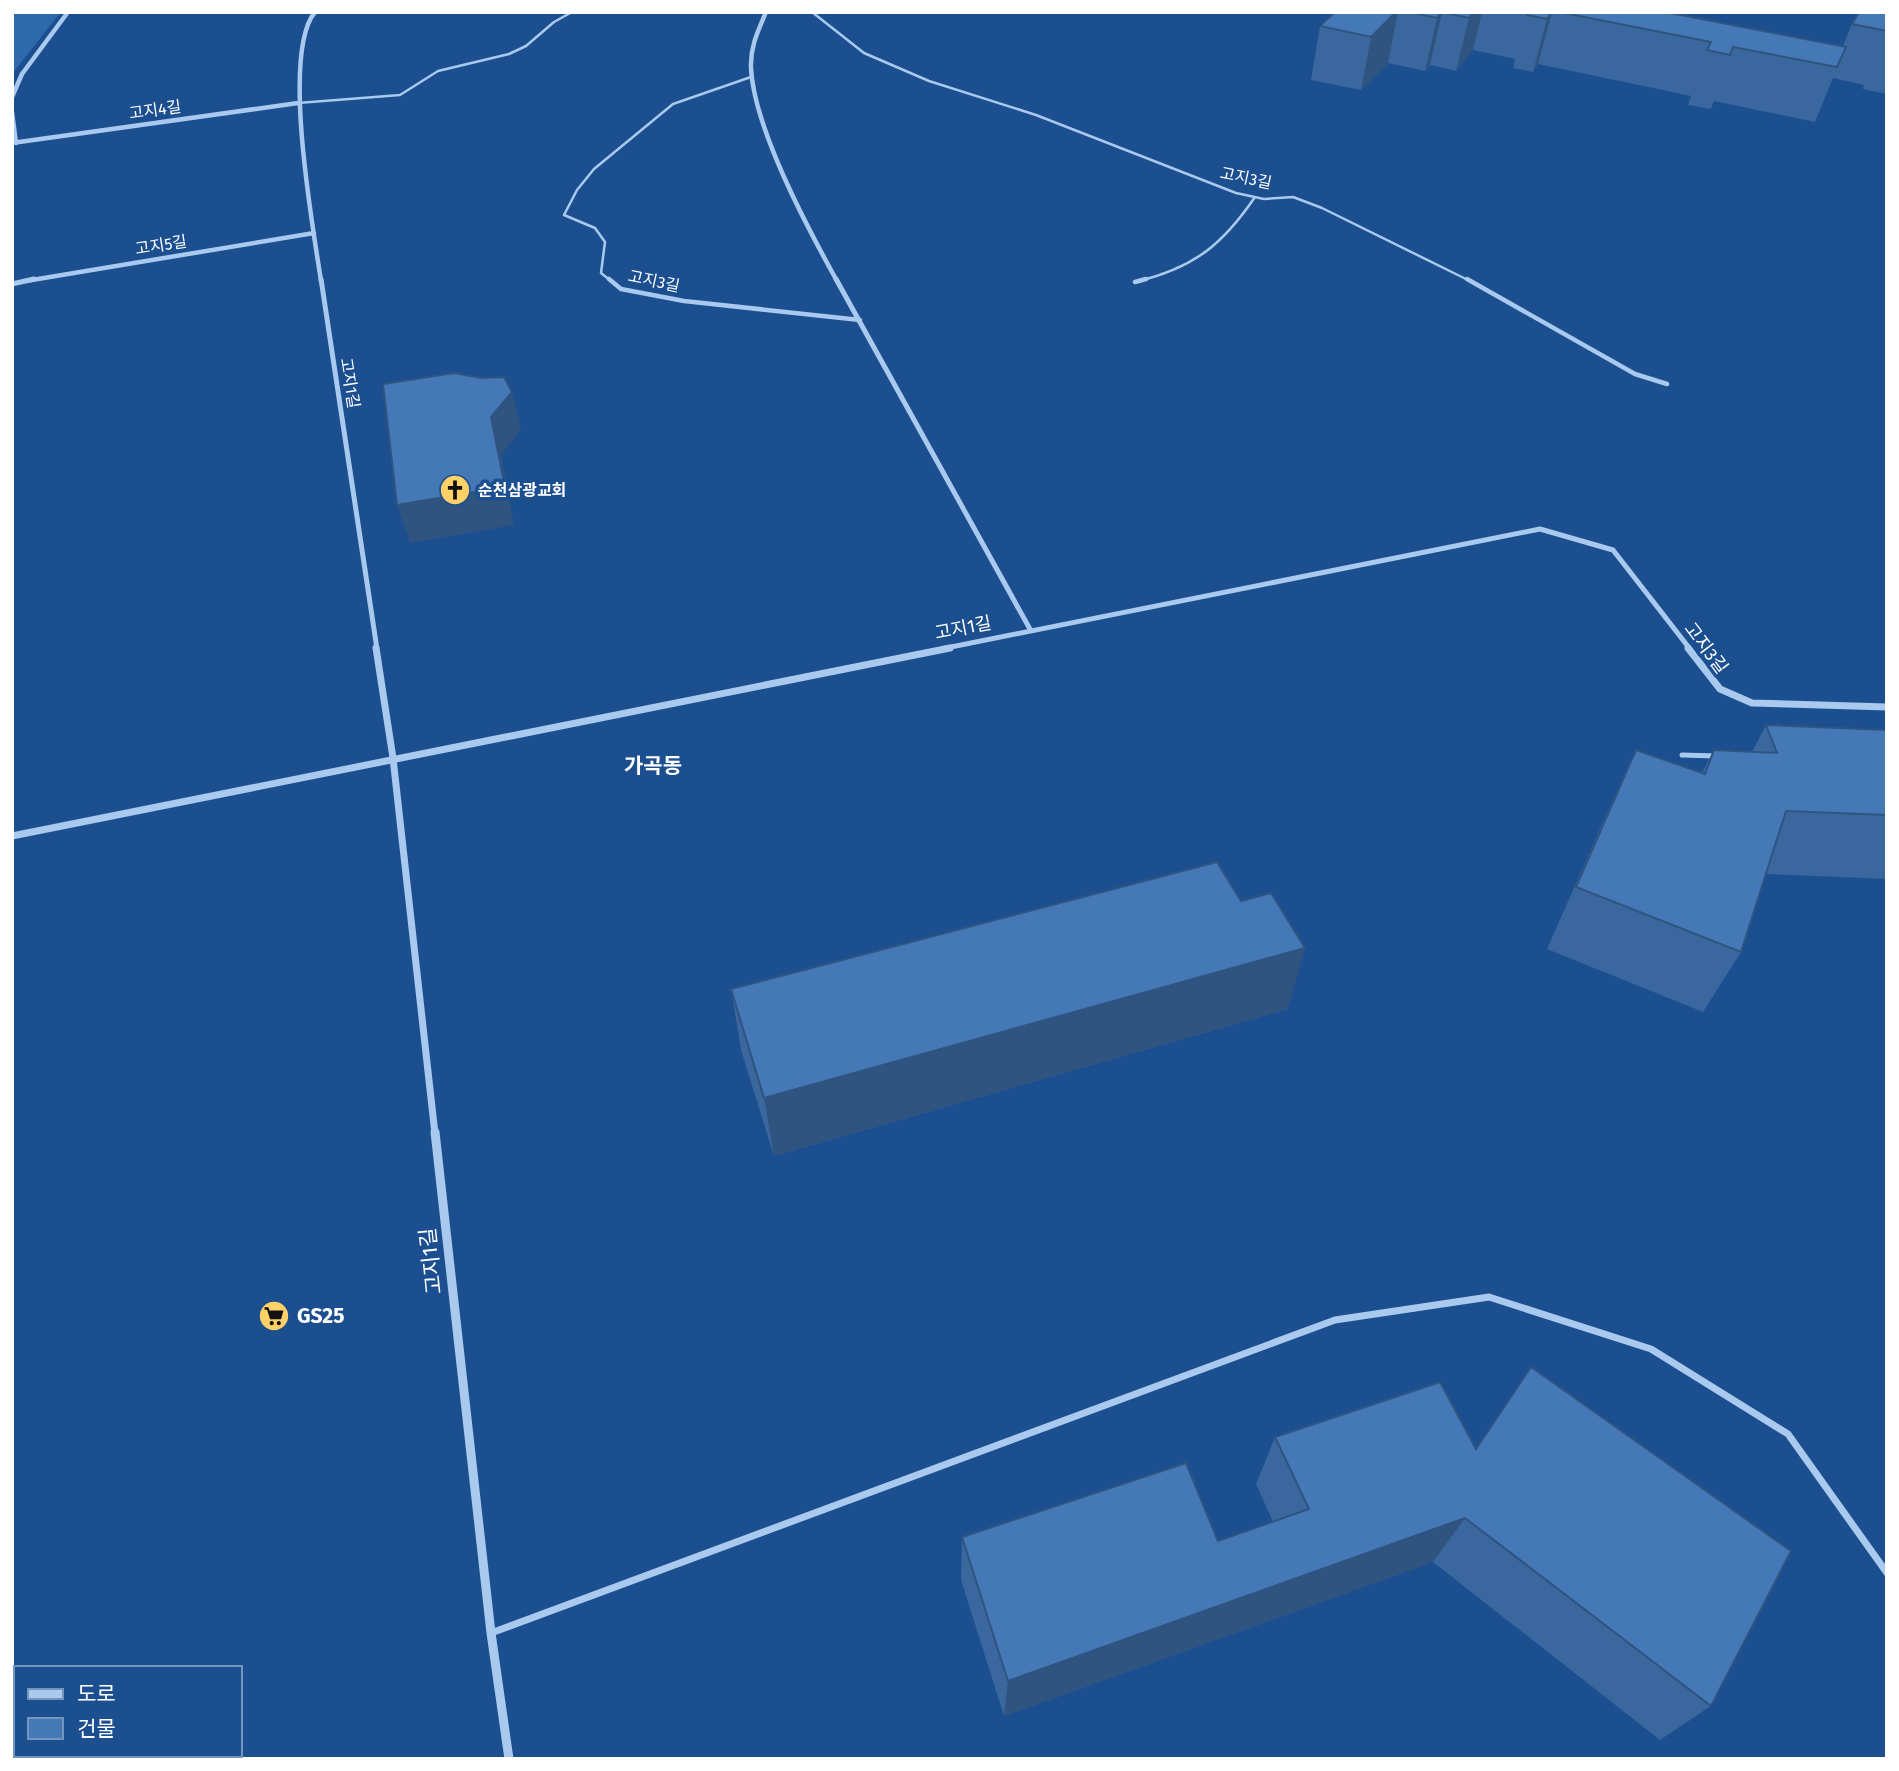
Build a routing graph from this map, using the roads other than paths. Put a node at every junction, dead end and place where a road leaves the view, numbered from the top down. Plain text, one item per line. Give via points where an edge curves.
1 (68, 12) edge
2 (315, 12) edge
3 (572, 12) edge
4 (766, 12) edge
5 (812, 12) edge
6 (751, 77) junction
7 (12, 97) edge
8 (298, 103) junction
9 (12, 112) edge
10 (14, 143) edge
11 (1255, 197) junction
12 (314, 233) junction
13 (1136, 282) dead end
14 (12, 284) edge
15 (860, 320) junction
16 (1668, 384) dead end
17 (1540, 529) joint
18 (1031, 631) junction
19 (1887, 707) edge
20 (1682, 755) dead end
21 (1723, 756) edge
22 (393, 758) junction
23 (12, 836) edge
24 (1887, 1573) edge
25 (491, 1633) junction
26 (509, 1759) edge

1 - 7 street via 22,74
2 - 8 street, 고지1길 via 302,54
3 - 8 lane via 526,46 439,71 400,95
4 - 6 street via 753,42
5 - 11 lane, 고지3길 via 864,53 929,81 1035,115 1207,183
6 - 15 street via 771,143 818,247
6 - 15 lane, 고지3길 via 673,104 594,169 564,215 595,228 605,242 601,273 621,289 684,301
8 - 10 street, 고지4길
8 - 12 street, 고지1길
9 - 10 street, 고지4길
11 - 13 lane via 1203,257 1166,275
11 - 16 lane, 고지3길 via 1293,197 1322,208 1465,278 1635,374
12 - 14 street, 고지5길
12 - 22 street, 고지1길
15 - 18 street
17 - 18 street, 고지1길
17 - 19 street, 고지3길 via 1613,550 1720,689 1752,703
18 - 22 street, 고지1길
20 - 21 lane
22 - 23 street, 고지1길
22 - 25 street, 고지1길
24 - 25 lane via 1788,1434 1651,1349 1489,1297 1335,1320
25 - 26 street, 고지1길

